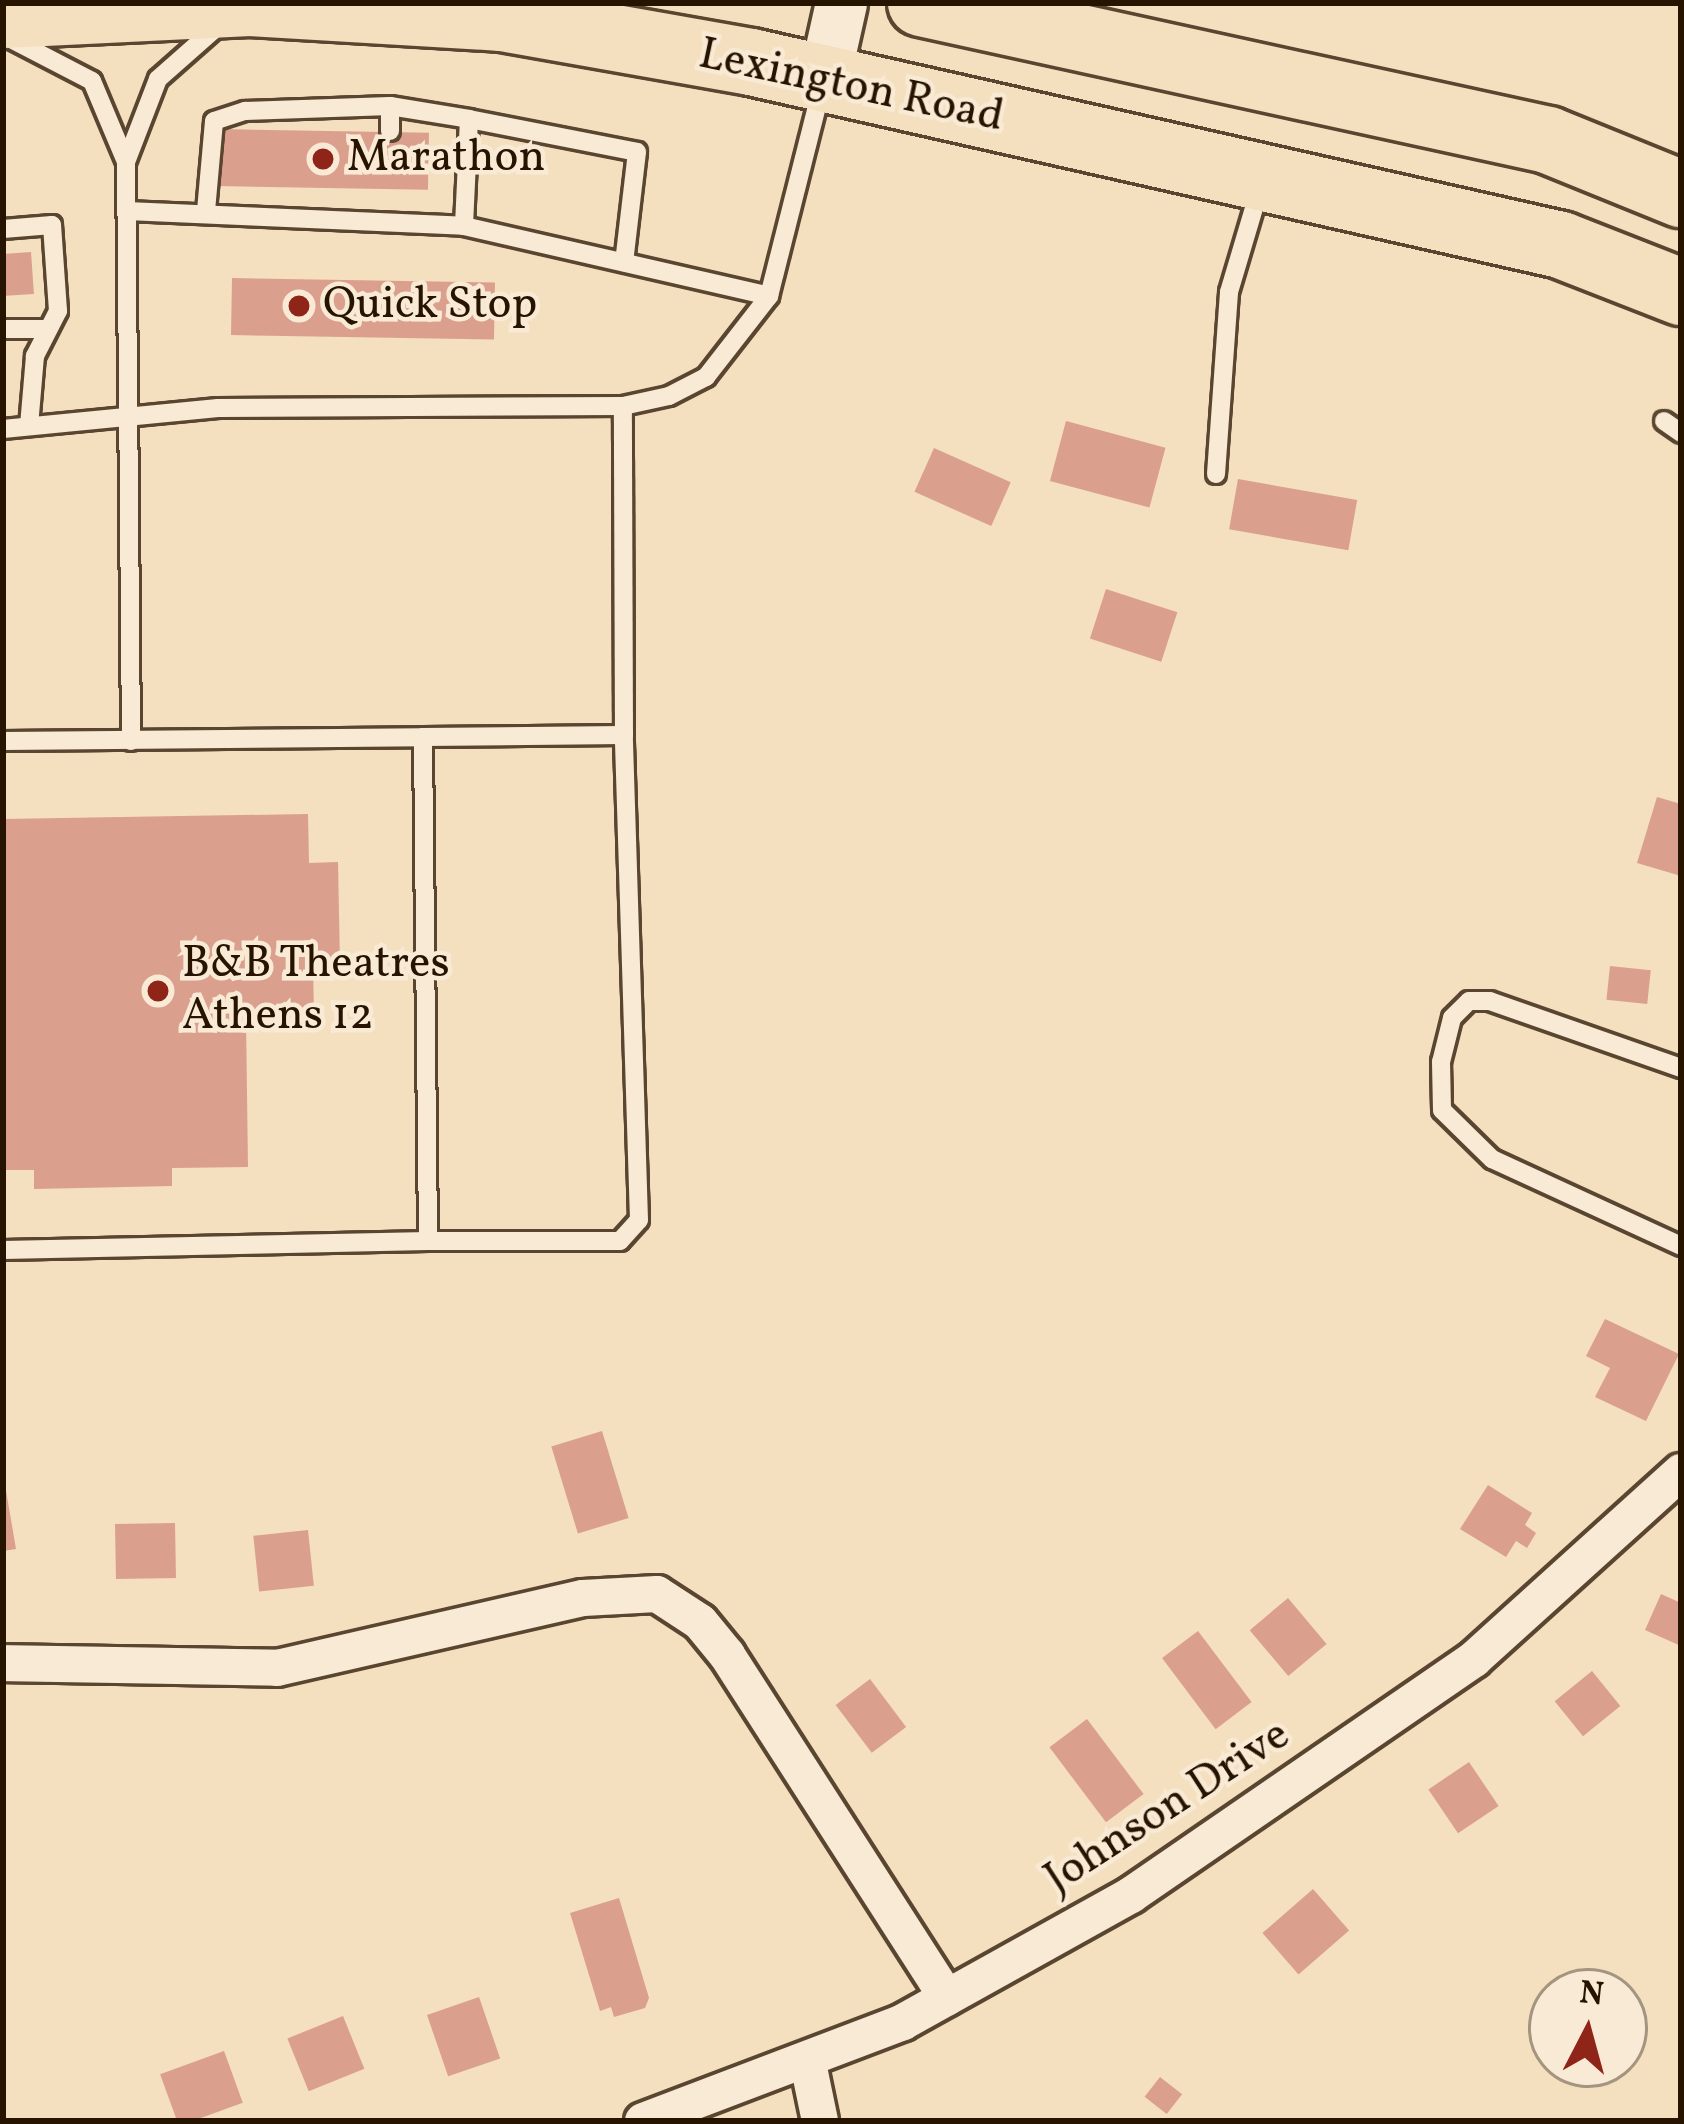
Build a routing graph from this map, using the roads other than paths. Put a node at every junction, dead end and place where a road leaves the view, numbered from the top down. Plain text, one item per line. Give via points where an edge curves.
1 (250, 3) edge
2 (842, 3) edge
3 (921, 3) edge
4 (3, 15) edge
5 (3, 36) edge
6 (824, 80) junction
7 (329, 106) junction
8 (390, 106) junction
9 (469, 119) junction
10 (328, 130) dead end
11 (390, 131) dead end
12 (126, 162) junction
13 (1263, 178) junction
14 (269, 191) dead end
15 (388, 194) dead end
16 (1681, 194) edge
17 (127, 211) junction
18 (206, 211) junction
19 (270, 213) junction
20 (387, 217) junction
21 (464, 226) junction
22 (3, 229) edge
23 (624, 262) junction
24 (1681, 292) edge
25 (769, 296) junction
26 (3, 329) edge
27 (45, 329) junction
28 (623, 406) junction
29 (129, 415) junction
30 (1664, 421) dead end
31 (29, 426) junction
32 (3, 429) edge
33 (1681, 434) edge
34 (1216, 474) dead end
35 (624, 735) junction
36 (423, 737) junction
37 (3, 741) edge
38 (130, 741) junction
39 (1681, 1068) edge
40 (428, 1241) junction
41 (1681, 1246) edge
42 (3, 1250) edge
43 (1681, 1472) edge
44 (3, 1663) edge
45 (946, 1998) junction
46 (808, 2062) junction
47 (643, 2121) edge
48 (820, 2121) edge

1 - 4 highway, Lexington Road
1 - 6 highway, Lexington Road via 502,18
1 - 12 lane via 158,79
2 - 6 street
3 - 16 highway via 1548,140
5 - 12 lane via 92,82
6 - 13 highway, Lexington Road
6 - 25 lane
7 - 8 lane
7 - 10 lane
7 - 18 lane via 214,121
8 - 9 lane
8 - 11 lane
9 - 21 lane
9 - 23 lane via 637,152
12 - 17 lane
13 - 24 highway, Lexington Road via 1561,245
13 - 34 lane via 1229,292
14 - 19 lane
15 - 20 lane
17 - 18 lane
17 - 29 lane
18 - 19 lane
19 - 20 lane
20 - 21 lane
21 - 23 lane
22 - 27 lane via 52,225 58,310
23 - 25 lane
25 - 28 lane via 706,377
26 - 27 lane
27 - 31 lane via 28,381
28 - 29 lane via 319,405
28 - 35 lane
29 - 31 lane
29 - 38 lane
30 - 33 lane
31 - 32 lane
35 - 36 lane
35 - 40 lane via 639,1220 620,1241
36 - 38 lane
36 - 40 lane
37 - 38 lane
39 - 41 lane via 1490,1001 1469,1001 1452,1018 1441,1062 1442,1110 1492,1159
40 - 42 lane
43 - 45 street, Johnson Drive via 1547,1600 1295,1789 1131,1895
44 - 45 street via 278,1668 583,1598 657,1594 700,1622 727,1655
45 - 46 street, Johnson Drive
46 - 47 street, Johnson Drive
46 - 48 street

